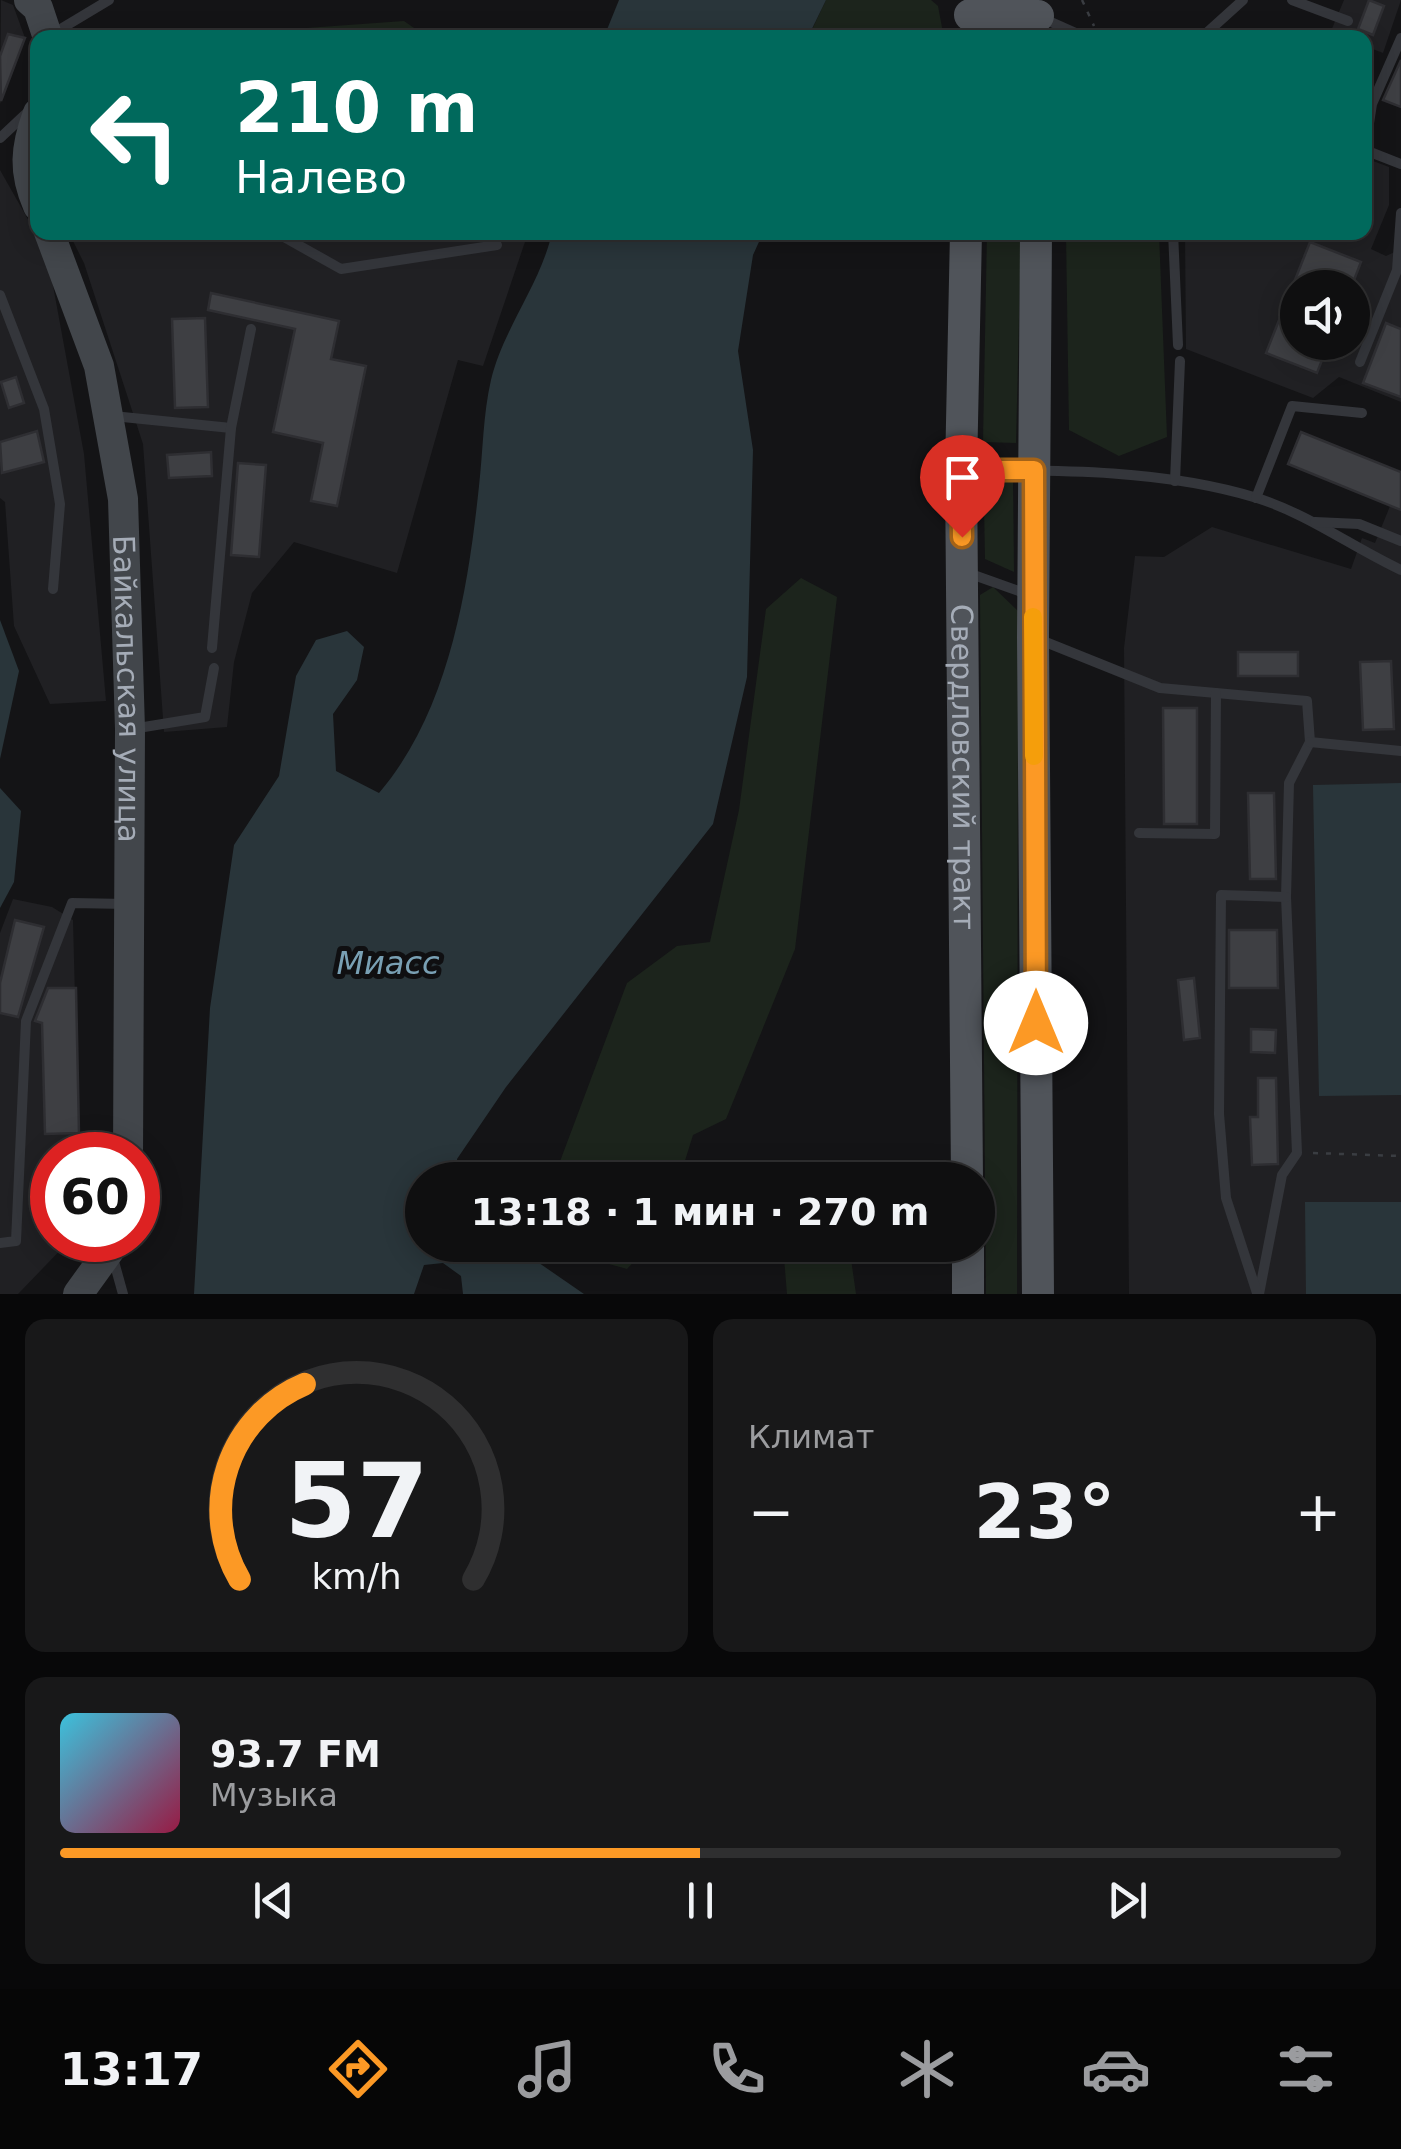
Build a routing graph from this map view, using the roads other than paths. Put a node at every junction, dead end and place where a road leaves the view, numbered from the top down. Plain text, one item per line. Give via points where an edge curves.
1 (29, 0) edge
2 (108, 0) edge
3 (1243, 0) edge
4 (1292, 0) edge
5 (970, 17) edge
6 (1038, 18) edge
7 (1348, 21) dead end
8 (46, 30) edge
9 (59, 30) edge
10 (1067, 30) edge
11 (1210, 30) edge
12 (1401, 38) edge
13 (1372, 104) edge
14 (30, 110) edge
15 (0, 138) edge
16 (30, 140) edge
17 (1372, 153) edge
18 (1401, 164) edge
19 (30, 187) edge
20 (1401, 212) edge
21 (51, 240) edge
22 (288, 240) edge
23 (966, 240) edge
24 (1036, 240) edge
25 (1173, 240) edge
26 (1400, 243) edge
27 (497, 245) dead end
28 (0, 295) edge
29 (251, 329) dead end
30 (1178, 345) dead end
31 (1180, 361) dead end
32 (1360, 362) dead end
33 (1362, 413) dead end
34 (108, 416) junction
35 (231, 428) junction
36 (961, 470) junction
37 (1034, 470) junction
38 (1176, 481) junction
39 (1256, 498) junction
40 (1314, 522) junction
41 (1401, 541) edge
42 (962, 570) junction
43 (1401, 570) edge
44 (53, 589) dead end
45 (1034, 597) junction
46 (1033, 636) junction
47 (212, 648) dead end
48 (214, 668) dead end
49 (1216, 693) junction
50 (130, 730) junction
51 (1310, 742) junction
52 (1401, 751) edge
53 (1139, 833) dead end
54 (1286, 898) junction
55 (128, 904) junction
56 (128, 1132) edge
57 (967, 1162) edge
58 (0, 1243) edge
59 (102, 1262) edge
60 (117, 1262) edge
61 (968, 1262) edge
62 (78, 1294) edge
63 (123, 1294) edge
64 (968, 1294) edge
65 (1038, 1294) edge
66 (1258, 1294) edge

1 - 8 street
2 - 9 lane
3 - 11 lane
4 - 7 lane
5 - 6 main road
6 - 10 lane
12 - 13 lane
14 - 15 lane
16 - 19 street
17 - 18 lane
20 - 26 lane
21 - 34 street, Байкальская улица via 100,366
22 - 27 lane via 341,269
23 - 36 main road, Свердловский тракт
24 - 37 main road
25 - 30 lane
26 - 32 lane via 1398,270
28 - 44 lane via 44,409 60,504
29 - 35 lane
31 - 38 lane
33 - 39 lane via 1292,406
34 - 35 lane
34 - 50 street, Байкальская улица via 123,499
35 - 47 lane
36 - 37 lane
36 - 42 main road, Свердловский тракт
37 - 38 lane
37 - 45 main road
38 - 39 lane
39 - 40 lane
40 - 41 lane via 1359,524
40 - 43 lane
42 - 45 lane
42 - 57 main road, Свердловский тракт
45 - 46 main road
46 - 49 lane via 1160,688
46 - 65 main road
48 - 50 lane via 205,717
49 - 51 lane via 1307,702
49 - 53 lane via 1215,834
50 - 55 street, Байкальская улица
51 - 52 lane
51 - 54 lane via 1288,783
54 - 66 lane via 1297,1153 1282,1174
54 - 66 lane via 1221,895 1218,1114 1226,1198
55 - 56 street, Байкальская улица
55 - 58 lane via 72,903 52,950 26,1021 16,1242
59 - 62 street
60 - 63 lane
61 - 64 main road

